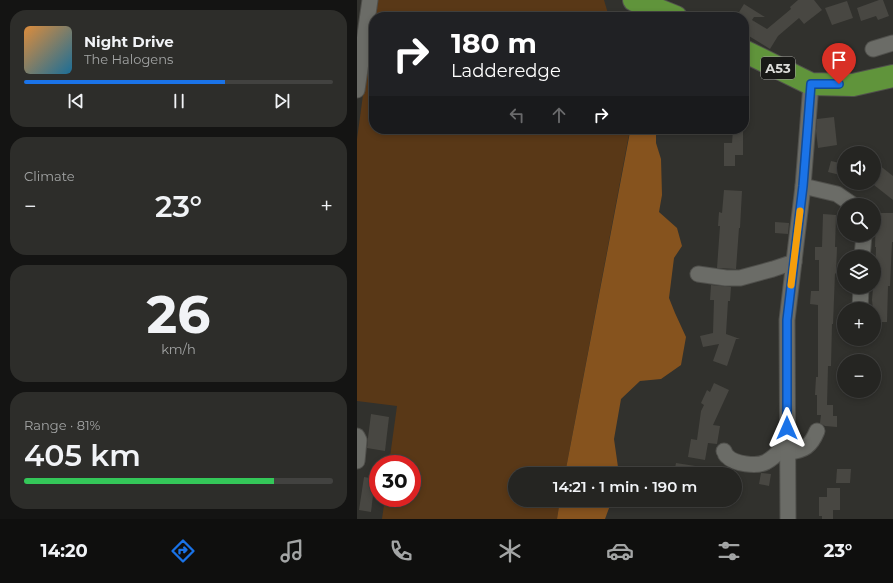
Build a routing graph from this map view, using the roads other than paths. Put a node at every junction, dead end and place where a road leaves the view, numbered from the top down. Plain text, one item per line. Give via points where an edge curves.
1 (371, 0) edge
2 (635, 0) edge
3 (369, 12) edge
4 (664, 12) edge
5 (369, 13) edge
6 (893, 43) edge
7 (873, 49) dead end
8 (749, 53) edge
9 (893, 76) edge
10 (811, 84) junction
11 (357, 90) edge
12 (803, 186) junction
13 (843, 198) edge
14 (794, 262) junction
15 (698, 274) dead end
16 (817, 430) dead end
17 (357, 436) edge
18 (787, 448) junction
19 (724, 450) dead end
20 (357, 461) edge
21 (788, 519) edge

1 - 3 street
2 - 4 highway
5 - 11 street
6 - 7 street
8 - 10 highway, A53
9 - 10 highway, A53 via 853,84
10 - 12 street
12 - 13 street via 837,194
12 - 14 street
14 - 15 street via 740,278
14 - 18 street via 787,320
16 - 18 street via 810,444 804,449 796,452
17 - 20 street
18 - 19 street via 768,461 755,465 736,461 727,456
18 - 21 street

